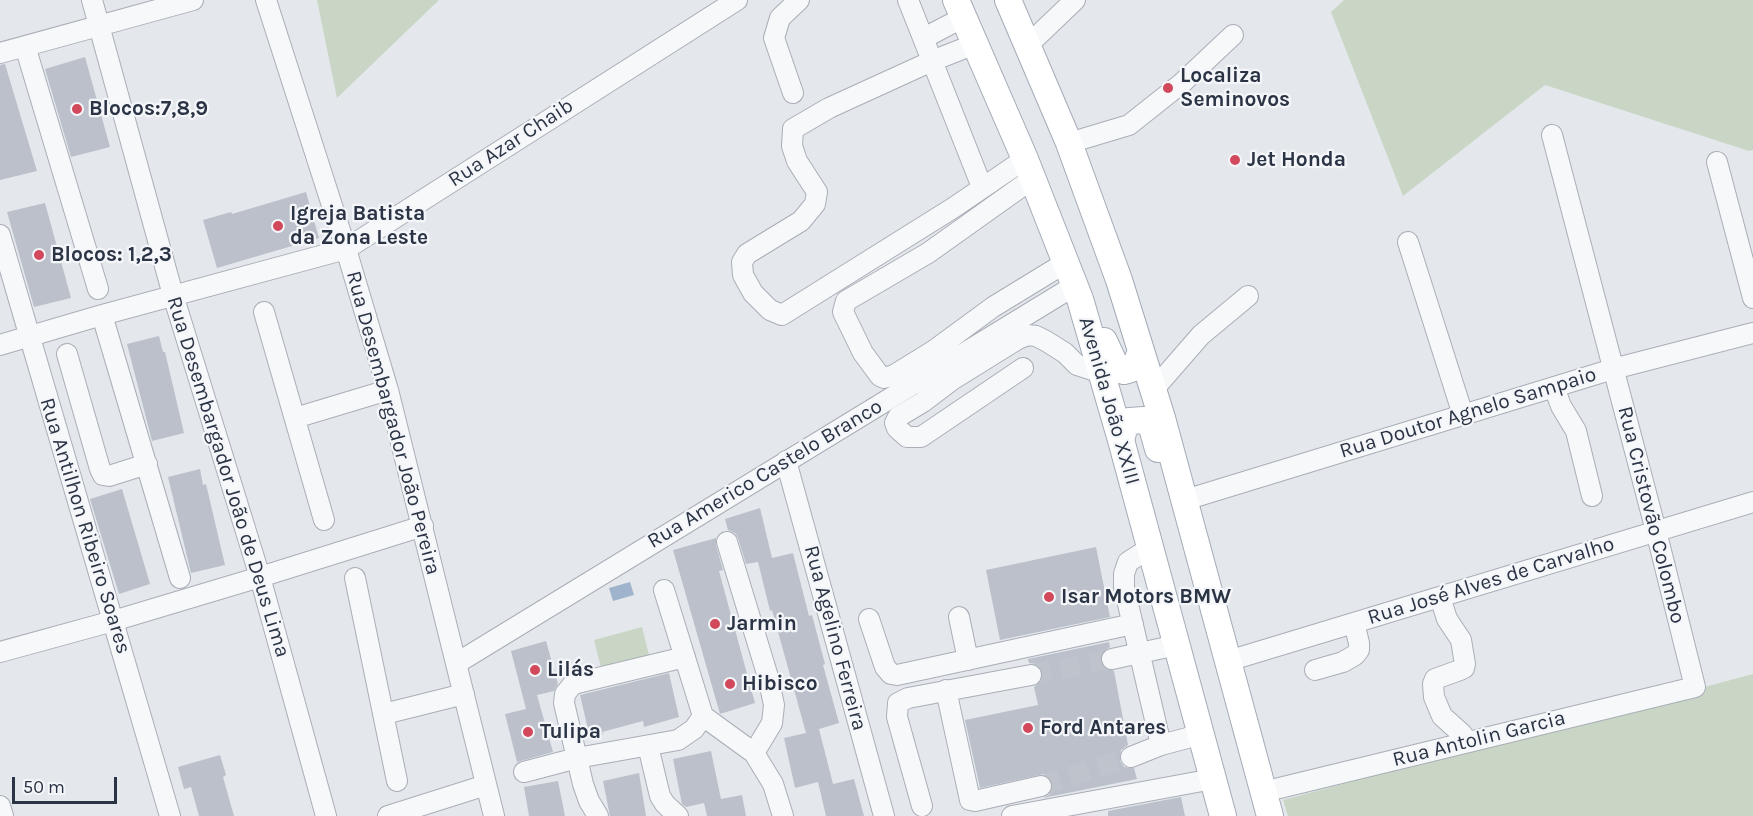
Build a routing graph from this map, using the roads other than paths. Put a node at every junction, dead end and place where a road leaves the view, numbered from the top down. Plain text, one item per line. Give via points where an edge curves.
1 (92, 0) edge
2 (193, 0) edge
3 (266, 0) edge
4 (737, 0) edge
5 (799, 0) edge
6 (908, 0) edge
7 (1008, 0) edge
8 (1075, 0) edge
9 (960, 8) edge
10 (100, 25) junction
11 (1233, 35) dead end
12 (924, 38) junction
13 (975, 44) junction
14 (1028, 45) junction
15 (25, 46) junction
16 (0, 53) edge
17 (932, 61) junction
18 (793, 93) dead end
19 (1552, 135) dead end
20 (1068, 143) junction
21 (1717, 162) dead end
22 (1028, 169) junction
23 (982, 187) junction
24 (0, 235) edge
25 (1408, 242) dead end
26 (346, 249) junction
27 (1073, 282) junction
28 (98, 289) dead end
29 (173, 295) junction
30 (1248, 296) dead end
31 (1753, 298) edge
32 (264, 312) dead end
33 (102, 315) junction
34 (1753, 333) edge
35 (28, 336) junction
36 (0, 345) edge
37 (1141, 351) junction
38 (67, 354) dead end
39 (1023, 368) dead end
40 (1613, 369) junction
41 (1102, 373) junction
42 (1554, 387) junction
43 (1154, 389) junction
44 (388, 390) junction
45 (1463, 415) junction
46 (295, 418) junction
47 (1121, 440) junction
48 (786, 461) junction
49 (147, 465) junction
50 (1592, 496) dead end
51 (1185, 500) junction
52 (1753, 502) edge
53 (324, 520) dead end
54 (423, 526) junction
55 (1656, 531) junction
56 (727, 542) dead end
57 (1150, 548) junction
58 (260, 577) junction
59 (180, 578) dead end
60 (356, 579) dead end
61 (664, 590) dead end
62 (1440, 597) junction
63 (959, 617) dead end
64 (869, 619) dead end
65 (113, 621) junction
66 (1354, 623) junction
67 (1133, 624) junction
68 (1177, 645) junction
69 (0, 651) edge
70 (1140, 653) junction
71 (685, 657) junction
72 (1112, 659) tunnel mouth
73 (968, 660) junction
74 (1228, 661) junction
75 (457, 663) junction
76 (1315, 670) dead end
77 (1031, 675) tunnel mouth
78 (1695, 687) joint
79 (946, 690) junction
80 (464, 694) junction
81 (384, 714) junction
82 (704, 717) junction
83 (1202, 734) junction
84 (1468, 742) junction
85 (1161, 745) junction
86 (648, 746) junction
87 (754, 753) junction
88 (1131, 757) tunnel mouth
89 (577, 758) junction
90 (524, 772) dead end
91 (1213, 779) junction
92 (397, 781) dead end
93 (486, 785) junction
94 (1041, 786) tunnel mouth
95 (1267, 804) edge
96 (0, 806) edge
97 (922, 806) dead end
98 (1048, 813) edge
99 (3, 816) edge
100 (170, 816) edge
101 (326, 816) edge
102 (388, 816) edge
103 (494, 816) edge
104 (598, 816) edge
105 (678, 816) edge
106 (783, 816) edge
107 (884, 816) edge
108 (1012, 816) edge
109 (1223, 816) edge

1 - 10 street, Rua Desembargador João de Deus Lima
2 - 10 street
3 - 26 street, Rua Desembargador João Pereira
4 - 26 street, Rua Azar Chaib
5 - 18 street via 780,18 774,38
6 - 12 street
7 - 14 main road, Avenida João XXIII
8 - 14 street
9 - 12 street
9 - 13 main road, Avenida João XXIII
10 - 15 street
10 - 29 street, Rua Desembargador João de Deus Lima
11 - 20 street via 1129,125
12 - 17 street
13 - 17 street
13 - 22 main road, Avenida João XXIII
14 - 20 main road, Avenida João XXIII
15 - 16 street
15 - 28 street
17 - 23 street
17 - 23 street via 829,108 793,129 792,146 817,192 815,204 801,221 747,254 742,261 743,275 753,293 770,310 782,315
19 - 40 street, Rua Cristovão Colombo
20 - 37 main road, Avenida João XXIII
21 - 31 street
22 - 23 street
22 - 27 main road, Avenida João XXIII
22 - 27 street via 928,253 846,301 843,312 862,353 884,378 933,351 993,307
24 - 35 street, Rua Antilhon Ribeiro Soares
25 - 45 street
26 - 29 street, Rua Azar Chaib
26 - 44 street, Rua Desembargador João Pereira
27 - 37 main road via 1117,369 1131,369
27 - 41 main road, Avenida João XXIII
27 - 48 street, Rua Americo Castelo Branco
29 - 33 street, Rua Azar Chaib
29 - 58 street, Rua Desembargador João de Deus Lima
30 - 43 street via 1201,335
32 - 46 street
33 - 35 street, Rua Azar Chaib
33 - 49 street
34 - 40 street, Rua Doutor Agnelo Sampaio
35 - 36 street, Rua Azar Chaib
35 - 65 street, Rua Antilhon Ribeiro Soares
37 - 43 main road, Avenida João XXIII
38 - 49 street via 103,475
39 - 41 street via 921,437 907,437 897,428 898,417 989,356 1028,335 1046,341 1077,364
40 - 42 street, Rua Doutor Agnelo Sampaio
40 - 55 street, Rua Cristovão Colombo
41 - 47 main road, Avenida João XXIII
42 - 45 street, Rua Doutor Agnelo Sampaio
42 - 50 street via 1576,431
43 - 51 main road, Avenida João XXIII
44 - 46 street
44 - 54 street, Rua Desembargador João Pereira
45 - 51 street, Rua Doutor Agnelo Sampaio
46 - 53 street
47 - 51 main road via 1129,421 1144,420 1151,424 1168,475
47 - 57 main road, Avenida João XXIII
48 - 75 street, Rua Americo Castelo Branco
48 - 107 street, Rua Agelino Ferreira
49 - 59 street
51 - 74 main road, Avenida João XXIII
52 - 55 street, Rua José Alves de Carvalho
54 - 58 street
54 - 75 street, Rua Desembargador João Pereira
55 - 62 street, Rua José Alves de Carvalho
55 - 78 street, Rua Cristovão Colombo
56 - 87 street via 774,705 772,723
57 - 67 street via 1125,566 1124,587
57 - 68 main road, Avenida João XXIII
58 - 65 street
58 - 101 street, Rua Desembargador João de Deus Lima
60 - 81 street
61 - 71 street
62 - 66 street, Rua José Alves de Carvalho
62 - 84 street via 1447,619 1461,640 1465,664 1464,668 1435,679 1434,697 1442,716
63 - 73 street
64 - 73 street via 891,674
65 - 69 street
65 - 100 street, Rua Antilhon Ribeiro Soares
66 - 74 street, Rua José Alves de Carvalho
66 - 76 street via 1359,643 1355,655
67 - 70 street
67 - 73 street
68 - 70 street
68 - 83 main road, Avenida João XXIII
70 - 72 street
70 - 85 street
71 - 82 street
71 - 89 street via 568,688 564,703
74 - 95 main road, Avenida João XXIII
75 - 80 street, Rua Desembargador João Pereira
77 - 79 street
78 - 84 street, Rua Antolin Garcia
79 - 94 street via 970,800
79 - 97 street via 898,703 897,717
80 - 81 street
80 - 93 street, Rua Desembargador João Pereira
81 - 92 street
82 - 86 street via 686,736
82 - 87 street
83 - 85 street
83 - 91 main road, Avenida João XXIII
84 - 95 street, Rua Antolin Garcia
85 - 88 street
86 - 89 street
86 - 105 street via 660,796
87 - 106 street via 773,784
89 - 90 street
89 - 104 street via 589,801
91 - 98 street
91 - 109 main road, Avenida João XXIII
93 - 102 street
93 - 103 street, Rua Desembargador João Pereira
96 - 99 street
98 - 108 street

